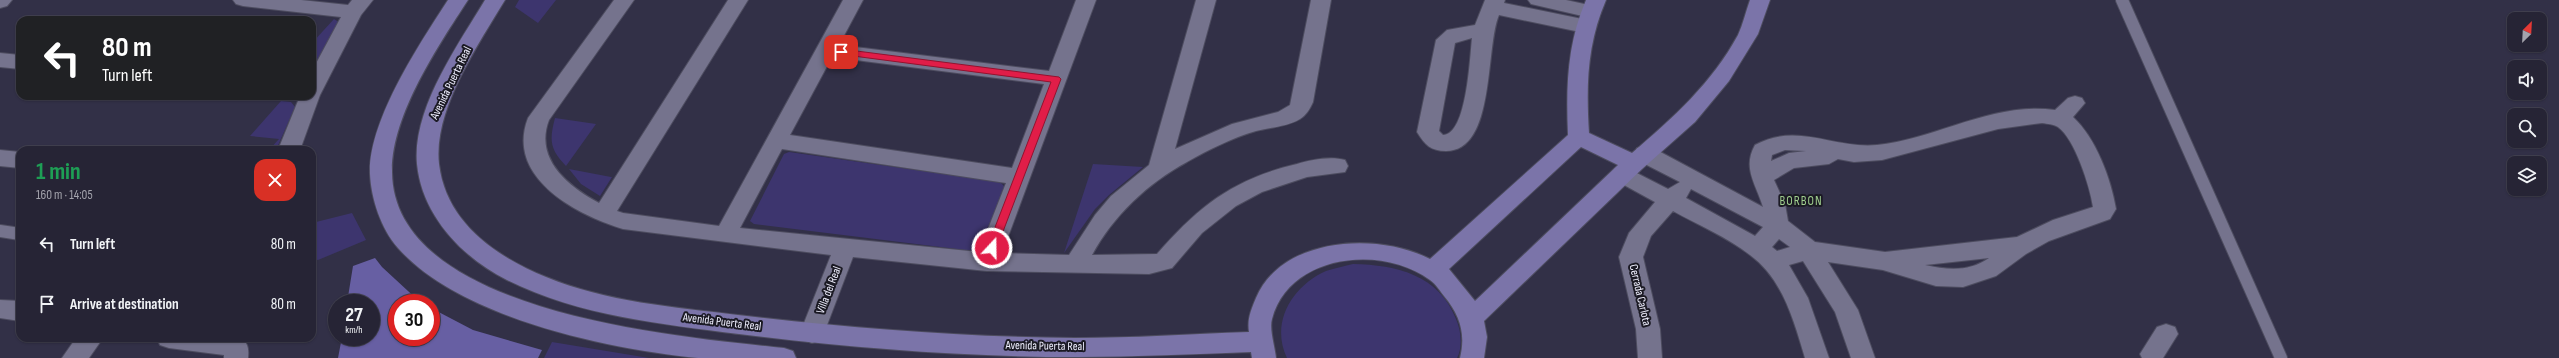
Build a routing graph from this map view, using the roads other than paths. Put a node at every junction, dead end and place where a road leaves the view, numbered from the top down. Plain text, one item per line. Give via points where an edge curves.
1 (243, 0) edge
2 (458, 0) edge
3 (495, 0) edge
4 (624, 0) edge
5 (738, 0) edge
6 (853, 0) edge
7 (1086, 0) edge
8 (1206, 0) edge
9 (1321, 0) edge
10 (1538, 0) edge
11 (1760, 0) edge
12 (2122, 0) edge
13 (1494, 4) edge
14 (358, 6) edge
15 (1591, 13) edge
16 (1483, 30) junction
17 (826, 50) junction
18 (425, 52) junction
19 (464, 52) junction
20 (0, 60) edge
21 (16, 62) edge
22 (1056, 79) junction
23 (316, 84) edge
24 (308, 100) edge
25 (1579, 137) junction
26 (777, 141) junction
27 (290, 146) edge
28 (0, 158) edge
29 (16, 160) edge
30 (1634, 163) junction
31 (1160, 166) junction
32 (1337, 166) dead end
33 (1019, 177) junction
34 (1691, 179) junction
35 (1672, 199) junction
36 (603, 215) junction
37 (1778, 225) junction
38 (0, 232) edge
39 (16, 234) edge
40 (725, 235) junction
41 (837, 247) junction
42 (1809, 250) junction
43 (1766, 254) junction
44 (987, 262) junction
45 (1075, 265) junction
46 (1434, 269) junction
47 (0, 308) edge
48 (16, 310) edge
49 (1472, 318) junction
50 (805, 332) junction
51 (2166, 334) dead end
52 (88, 342) edge
53 (198, 342) edge
54 (1261, 350) edge
55 (2149, 357) edge
56 (74, 358) edge
57 (236, 358) edge
58 (784, 358) edge
59 (1472, 358) edge
60 (1650, 358) edge
61 (1817, 358) edge
62 (1864, 358) edge
63 (2281, 358) edge

1 - 14 street
2 - 18 main road
3 - 19 main road, Avenida Puerta Real
4 - 36 street via 539,118 534,131 539,161 550,178 573,199
5 - 36 street
6 - 17 street
7 - 22 street
8 - 31 street
9 - 31 street via 1303,100 1298,110 1225,135
10 - 15 street
11 - 30 main road via 1748,34 1722,76 1688,117
12 - 63 lane
13 - 15 street
13 - 16 street
14 - 23 street
15 - 25 main road via 1581,36 1575,77
16 - 16 street via 1454,35 1446,40 1428,132 1437,143 1450,145 1460,140 1470,117
17 - 22 street
17 - 26 street
18 - 19 main road
18 - 58 main road via 392,119 381,172 387,206 394,225 426,261 480,294 518,310 603,332
19 - 50 main road, Avenida Puerta Real via 431,124 428,163 438,195 465,239 515,273 557,291 616,307
20 - 21 street
22 - 33 street
24 - 27 street
25 - 30 main road
25 - 46 main road
26 - 33 street
26 - 40 street
28 - 29 street
30 - 34 street
30 - 35 street
30 - 49 main road
31 - 45 street via 1136,185 1099,224
32 - 45 street via 1283,175 1228,200 1194,227 1164,262 1149,265
33 - 44 street
34 - 35 street, Cerrada Carlota
34 - 37 street
35 - 43 street
35 - 60 street, Cerrada Carlota via 1647,225 1632,250 1631,257 1648,329
36 - 40 street via 647,225
37 - 42 street
37 - 42 street via 1772,199 1760,176 1759,163 1763,150 1779,143 1810,144 1854,154 1881,152 2028,115 2067,110 2103,198 2105,209 2102,214 2062,226 2022,245 1885,261
37 - 43 street
38 - 39 lane
40 - 41 street
41 - 44 street
41 - 50 street, Villa del Real
42 - 43 street
42 - 62 street via 1846,310
43 - 61 street via 1800,304
44 - 45 street
46 - 49 main road via 1458,291
46 - 54 main road via 1402,254 1366,248 1331,252 1299,265 1275,286 1260,312
47 - 48 street
49 - 59 main road via 1476,346
50 - 54 main road, Avenida Puerta Real via 917,341 1050,347
51 - 55 street
52 - 56 street
53 - 57 street via 235,347 238,349

